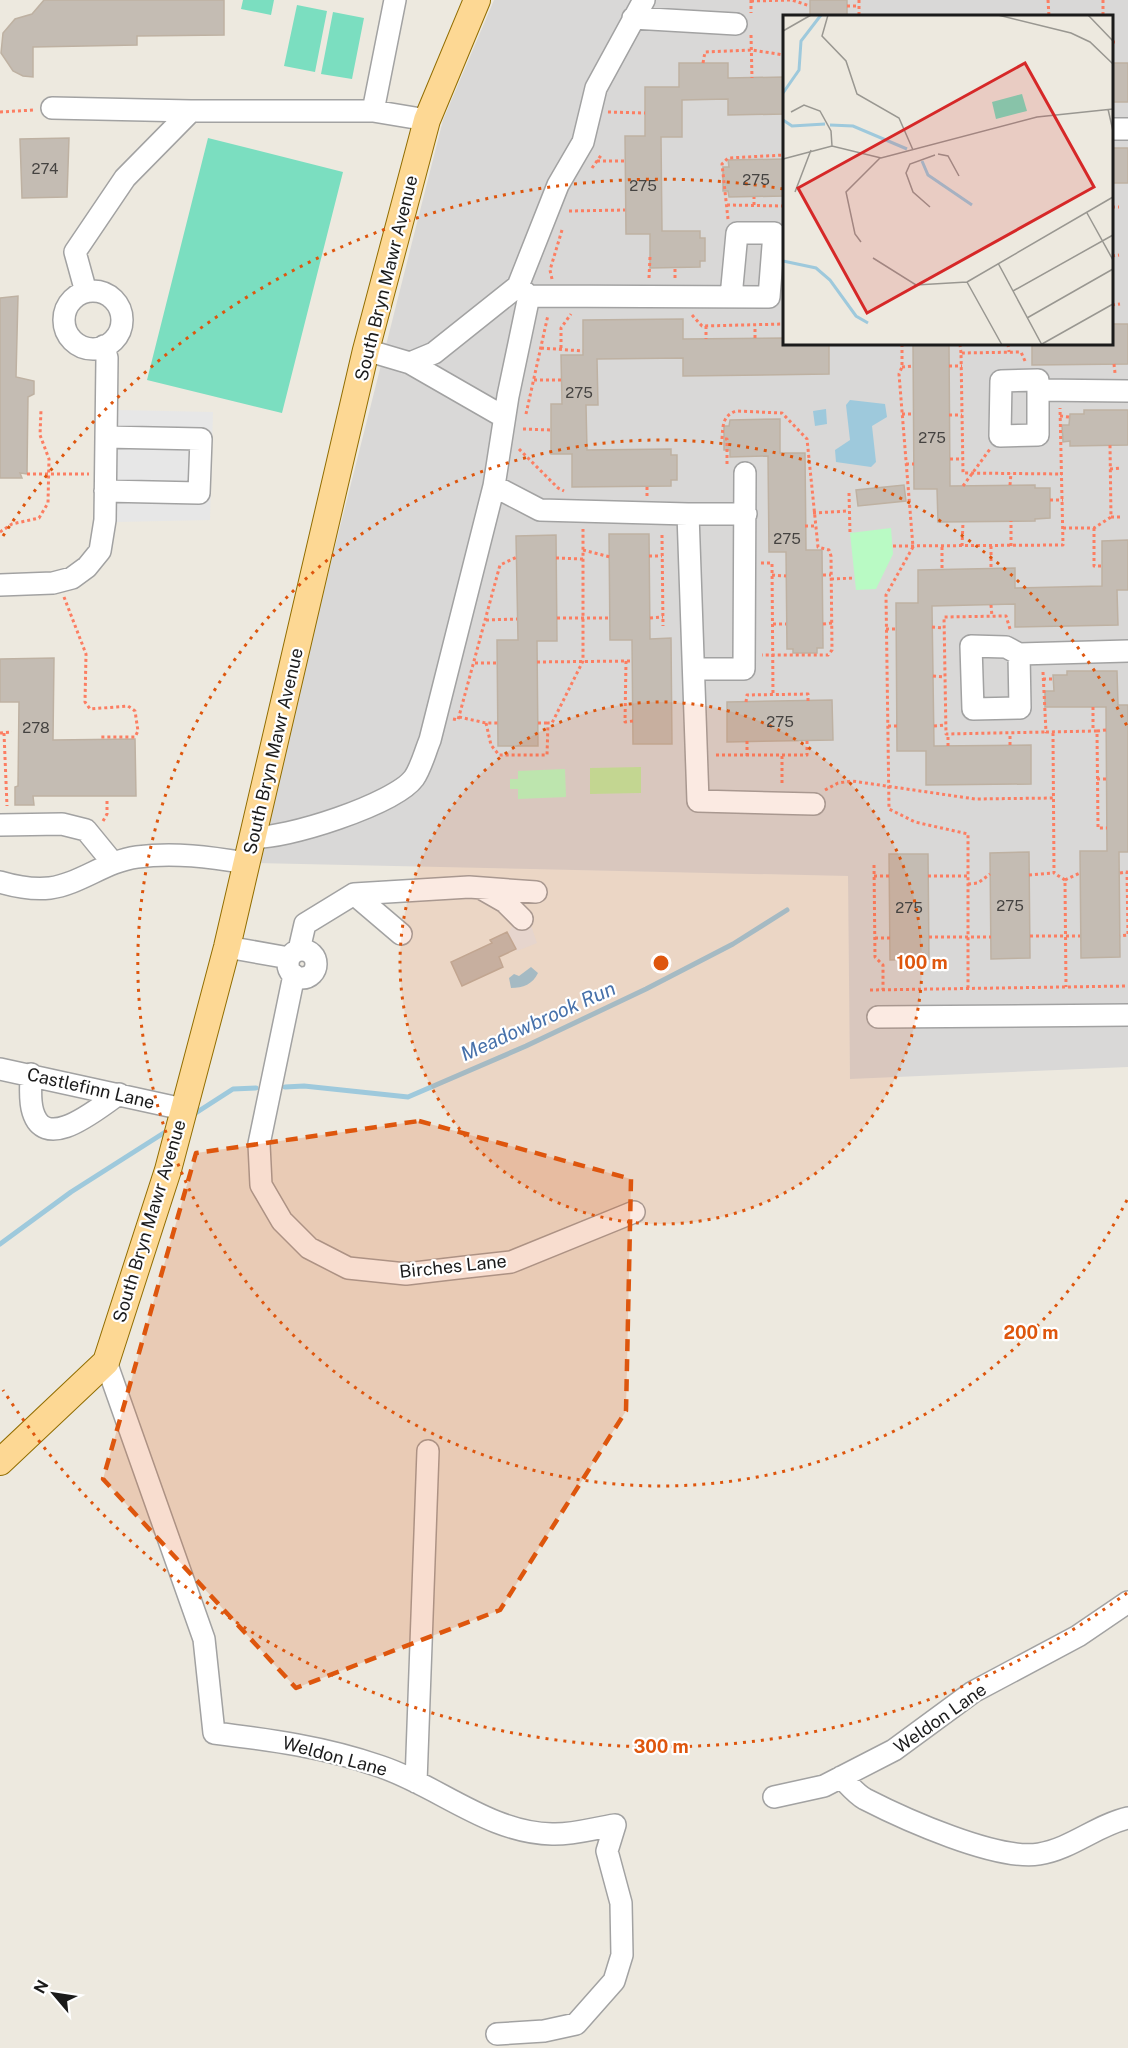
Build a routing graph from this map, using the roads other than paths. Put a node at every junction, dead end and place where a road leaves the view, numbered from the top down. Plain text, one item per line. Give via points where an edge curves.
1 (395, 0) edge
2 (477, 0) edge
3 (639, 9) edge
4 (746, 25) road end
5 (52, 108) road end
6 (191, 111) junction
7 (373, 111) junction
8 (427, 120) junction
9 (86, 292) junction
10 (533, 292) junction
11 (731, 297) dead end
12 (104, 346) junction
13 (366, 350) junction
14 (410, 363) junction
15 (1121, 383) edge
16 (1038, 390) junction
17 (504, 417) junction
18 (106, 437) junction
19 (736, 468) road end
20 (105, 483) junction
21 (494, 486) junction
22 (688, 514) junction
23 (746, 514) junction
24 (0, 585) edge
25 (1128, 651) edge
26 (1019, 654) dead end
27 (694, 669) junction
28 (814, 804) road end
29 (3, 825) edge
30 (252, 837) junction
31 (113, 862) junction
32 (246, 863) junction
33 (0, 882) edge
34 (481, 888) junction
35 (536, 892) dead end
36 (354, 894) junction
37 (522, 920) dead end
38 (401, 934) dead end
39 (227, 947) junction
40 (294, 961) junction
41 (1128, 1015) edge
42 (878, 1017) dead end
43 (0, 1069) edge
44 (31, 1074) junction
45 (119, 1094) junction
46 (182, 1113) junction
47 (634, 1212) dead end
48 (106, 1362) junction
49 (428, 1451) dead end
50 (0, 1462) edge
51 (1128, 1602) edge
52 (841, 1777) junction
53 (416, 1782) junction
54 (774, 1797) dead end
55 (1128, 1818) edge
56 (497, 2034) dead end

1 - 7 street
2 - 8 main road, South Bryn Mawr Avenue
3 - 4 street
3 - 10 street via 596,88 583,142 558,185
5 - 6 street
6 - 7 street
6 - 9 street via 125,178 75,252
7 - 8 street
8 - 13 main road, South Bryn Mawr Avenue
9 - 12 street via 105,293 121,315 118,334
9 - 12 street via 77,296 66,310 66,329 77,344
10 - 11 street
10 - 14 street via 435,353
10 - 17 street
12 - 18 street
13 - 14 street
13 - 30 main road, South Bryn Mawr Avenue
14 - 17 street
15 - 16 street
16 - 16 street via 1038,380 1001,381 1000,436 1038,435
17 - 21 street
18 - 20 street
18 - 20 street via 201,439 199,493
19 - 23 street
20 - 24 street via 100,551 87,567 58,582
21 - 22 street via 540,510
21 - 30 street via 430,740 414,778 399,792 373,806 286,834
22 - 23 street
22 - 27 street
23 - 27 street via 744,669
25 - 26 street
27 - 28 street via 698,801
29 - 31 street via 62,825 86,830
30 - 32 main road, South Bryn Mawr Avenue
31 - 32 street via 190,854
31 - 33 street via 52,888 23,888
32 - 39 main road, South Bryn Mawr Avenue
34 - 35 street, Birches Lane
34 - 36 street, Birches Lane
34 - 37 street via 505,902
36 - 38 street
36 - 40 street, Birches Lane via 305,924
39 - 40 street
39 - 46 main road, South Bryn Mawr Avenue
40 - 47 street, Birches Lane via 259,1144 261,1185 282,1221 309,1248 348,1268 406,1274 466,1268 510,1262
41 - 42 street
43 - 44 street, Castlefinn Lane
44 - 45 street, Castlefinn Lane
44 - 45 street via 33,1114 52,1129 69,1126
45 - 46 street, Castlefinn Lane
46 - 48 main road, South Bryn Mawr Avenue via 168,1170
48 - 50 main road, South Bryn Mawr Avenue
48 - 53 street, Weldon Lane via 204,1639 214,1733 300,1743 381,1766
49 - 53 street
51 - 52 street, Weldon Lane via 1078,1636 973,1692 894,1750
52 - 54 street, Weldon Lane via 824,1786
52 - 55 street via 863,1798 972,1844 1010,1855 1040,1854 1110,1822
53 - 56 street, Weldon Lane via 492,1820 532,1833 554,1835 615,1825 607,1851 621,1903 621,1955 614,1981 576,2024

